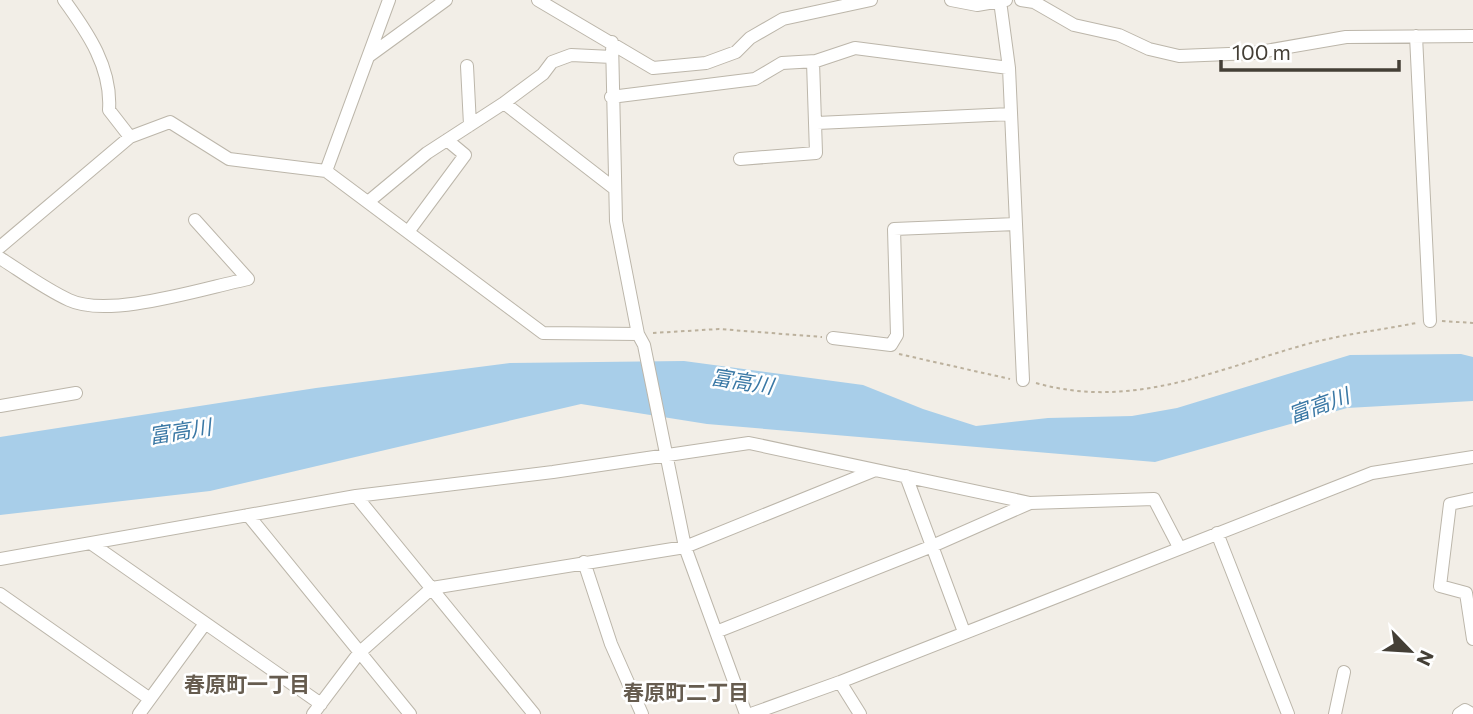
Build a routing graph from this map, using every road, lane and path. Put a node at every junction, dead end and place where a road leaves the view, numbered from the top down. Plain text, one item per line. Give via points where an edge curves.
1 (389, 0) edge
2 (446, 0) edge
3 (538, 0) edge
4 (871, 0) edge
5 (951, 0) edge
6 (1021, 0) edge
7 (1003, 1) edge
8 (71, 3) edge
9 (1416, 36) junction
10 (1473, 36) edge
11 (612, 42) junction
12 (368, 56) junction
13 (612, 57) junction
14 (813, 62) junction
15 (467, 66) dead end
16 (1009, 68) junction
17 (611, 97) junction
18 (504, 103) junction
19 (1011, 114) junction
20 (817, 123) junction
21 (470, 125) junction
22 (130, 137) junction
23 (447, 140) junction
24 (740, 159) dead end
25 (326, 171) junction
26 (615, 189) junction
27 (368, 202) junction
28 (195, 220) dead end
29 (1016, 224) junction
30 (408, 232) junction
31 (0, 247) edge
32 (0, 258) edge
33 (1430, 321) junction
34 (1473, 323) edge
35 (833, 338) joint
36 (641, 339) junction
37 (899, 354) dead end
38 (1023, 380) junction
39 (76, 393) dead end
40 (0, 406) edge
41 (664, 448) junction
42 (1473, 457) edge
43 (876, 470) junction
44 (906, 477) junction
45 (356, 496) junction
46 (1473, 499) edge
47 (1030, 503) junction
48 (248, 515) junction
49 (1217, 533) junction
50 (92, 544) junction
51 (685, 547) junction
52 (930, 547) junction
53 (1179, 548) junction
54 (0, 559) edge
55 (584, 562) junction
56 (432, 588) junction
57 (1470, 593) edge
58 (0, 594) edge
59 (204, 625) junction
60 (716, 632) junction
61 (964, 632) junction
62 (1473, 639) edge
63 (359, 653) junction
64 (1344, 672) dead end
65 (840, 682) junction
66 (150, 699) junction
67 (317, 709) edge
68 (139, 714) edge
69 (410, 714) edge
70 (534, 714) edge
71 (642, 714) edge
72 (748, 714) edge
73 (860, 714) edge
74 (1288, 714) edge
75 (1335, 714) edge
76 (1459, 714) edge
77 (1472, 714) edge

1 - 12 street
2 - 12 street
3 - 11 street
4 - 11 street via 803,12 706,63 653,68
5 - 7 street via 977,5
6 - 9 street via 1034,2 1074,25 1119,34 1149,50 1180,56 1254,53 1346,37
7 - 16 street
8 - 22 street via 94,44 111,90 109,110
9 - 10 street
9 - 33 street
11 - 13 street
12 - 25 street
13 - 17 street
13 - 18 street via 571,55 552,62
14 - 16 street via 855,48
14 - 17 street via 782,63 755,79
14 - 20 street
15 - 21 street
16 - 19 street
17 - 26 street
18 - 21 street
18 - 26 street
19 - 20 street
19 - 29 street
20 - 24 street via 816,153
21 - 23 street
22 - 25 street via 170,122 229,159
22 - 31 street
23 - 27 street
23 - 30 street via 465,155
25 - 27 street
26 - 36 street
27 - 30 street
28 - 32 street via 248,279 110,306 71,302
29 - 35 street via 894,229 897,335 891,345
29 - 38 street
30 - 36 street via 543,333
33 - 34 path
33 - 38 path via 1312,343 1182,383 1137,390 1062,390
35 - 36 path via 719,329
36 - 41 street
37 - 38 path via 1000,379
39 - 40 street
41 - 43 street via 749,443
41 - 45 street via 553,472
41 - 51 street
42 - 49 street via 1373,472
43 - 44 street
43 - 51 street
44 - 47 street
44 - 52 street
45 - 48 street
45 - 56 street
46 - 57 street via 1450,504 1440,586
47 - 52 street
47 - 53 street via 1154,499
48 - 50 street
48 - 63 street
49 - 53 street
49 - 74 street
50 - 54 street
50 - 59 street
51 - 55 street
51 - 60 street
52 - 60 street
52 - 61 street
53 - 61 street
55 - 56 street
55 - 71 street via 611,644
56 - 63 street
56 - 70 street
57 - 62 street
58 - 66 street
59 - 66 street
59 - 67 street
60 - 72 street
61 - 65 street
63 - 67 street
63 - 69 street
64 - 75 street
65 - 72 street
65 - 73 street
66 - 68 street
76 - 77 street via 1465,709

